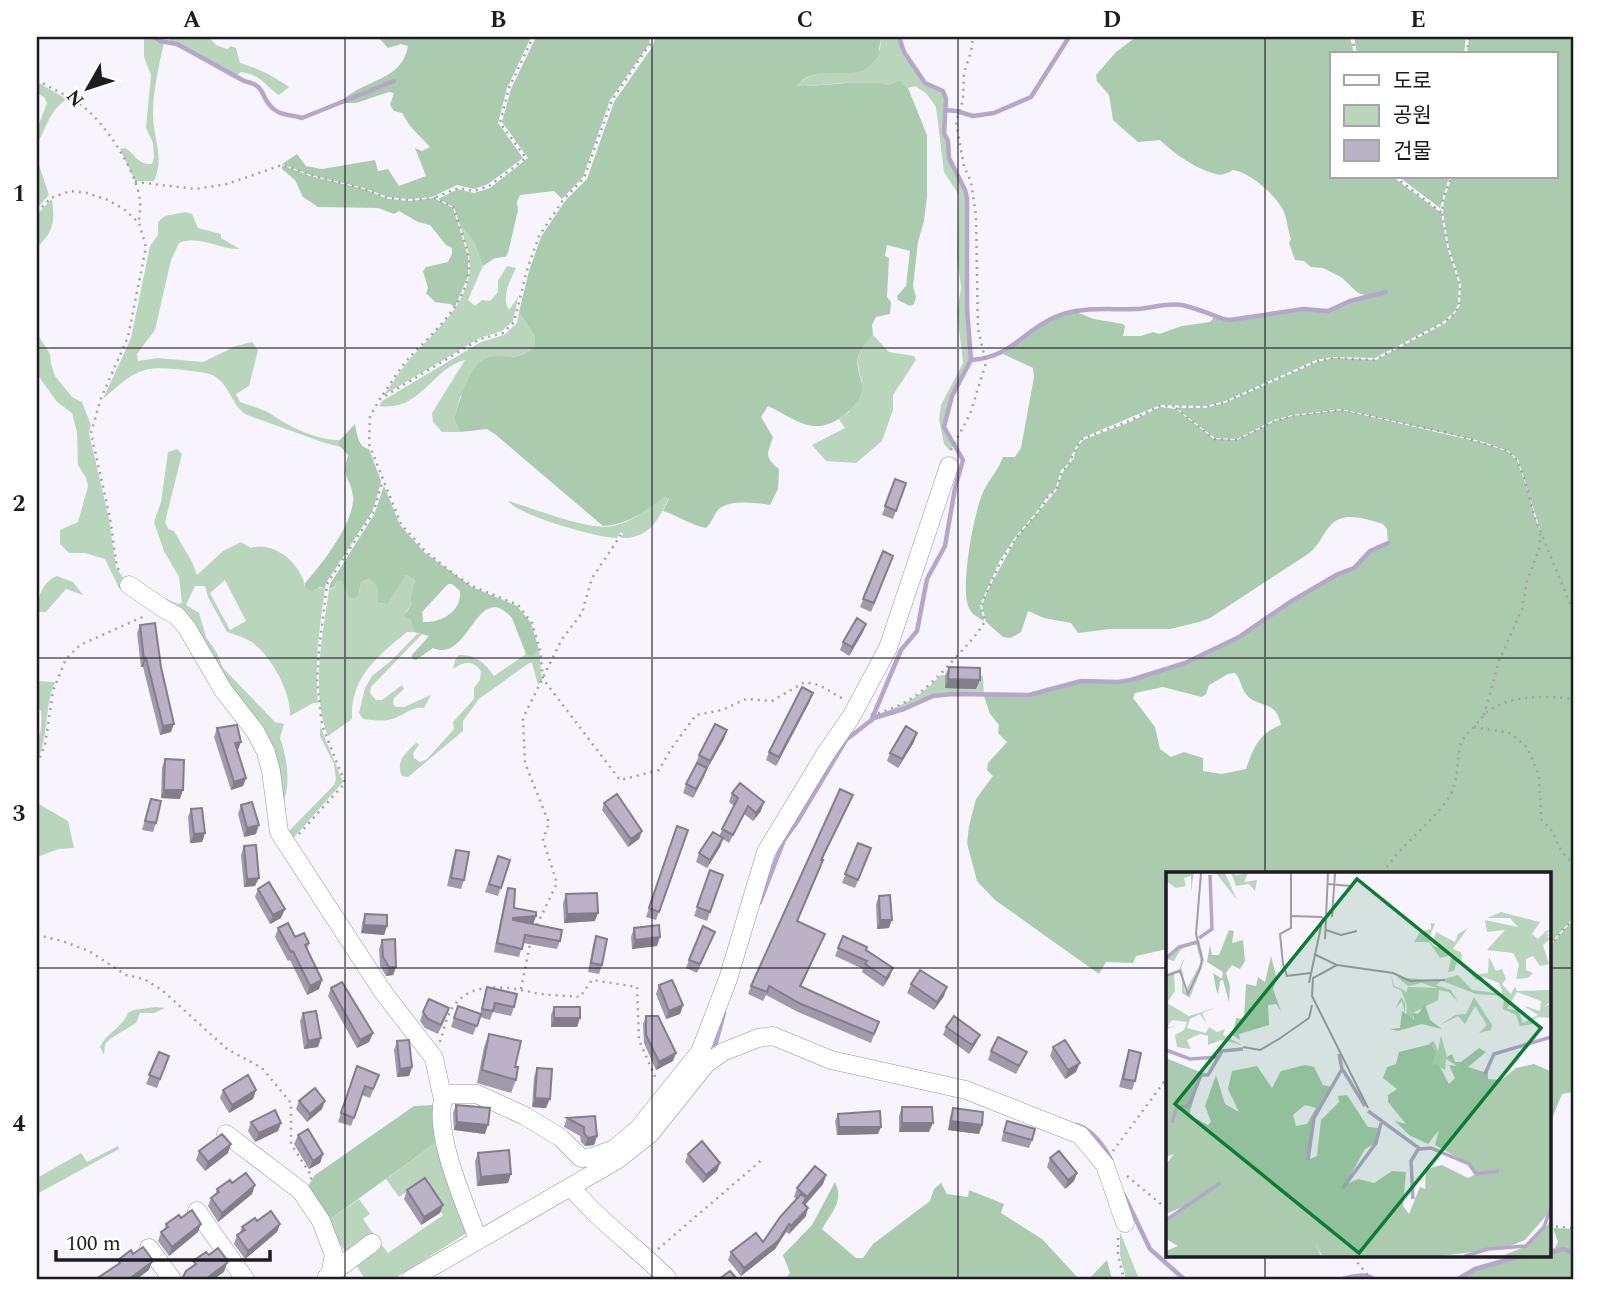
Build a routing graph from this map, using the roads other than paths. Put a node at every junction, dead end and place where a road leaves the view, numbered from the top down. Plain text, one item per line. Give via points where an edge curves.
1 (949, 466) road end
2 (129, 585) road end
3 (443, 1100) junction
4 (226, 1134) edge
5 (571, 1187) junction
6 (197, 1211) dead end
7 (1125, 1223) road end
8 (478, 1239) junction
9 (372, 1243) dead end
10 (149, 1248) dead end
11 (327, 1277) edge
12 (172, 1279) edge
13 (245, 1279) edge
14 (411, 1279) edge
15 (666, 1279) edge

1 - 3 street via 888,648 854,712 766,852 728,979 700,1052 665,1098 614,1149 581,1158 525,1116 477,1094 450,1094
2 - 3 street via 177,616 255,731 271,771 279,832 383,992 434,1058
3 - 8 street via 440,1120
4 - 11 street via 301,1191 321,1221 334,1255
5 - 7 street via 634,1149 706,1064 732,1048 773,1036 831,1060 966,1090 1080,1135 1105,1165
5 - 8 street
5 - 15 street
6 - 13 street
8 - 14 street
9 - 11 street
10 - 12 street

